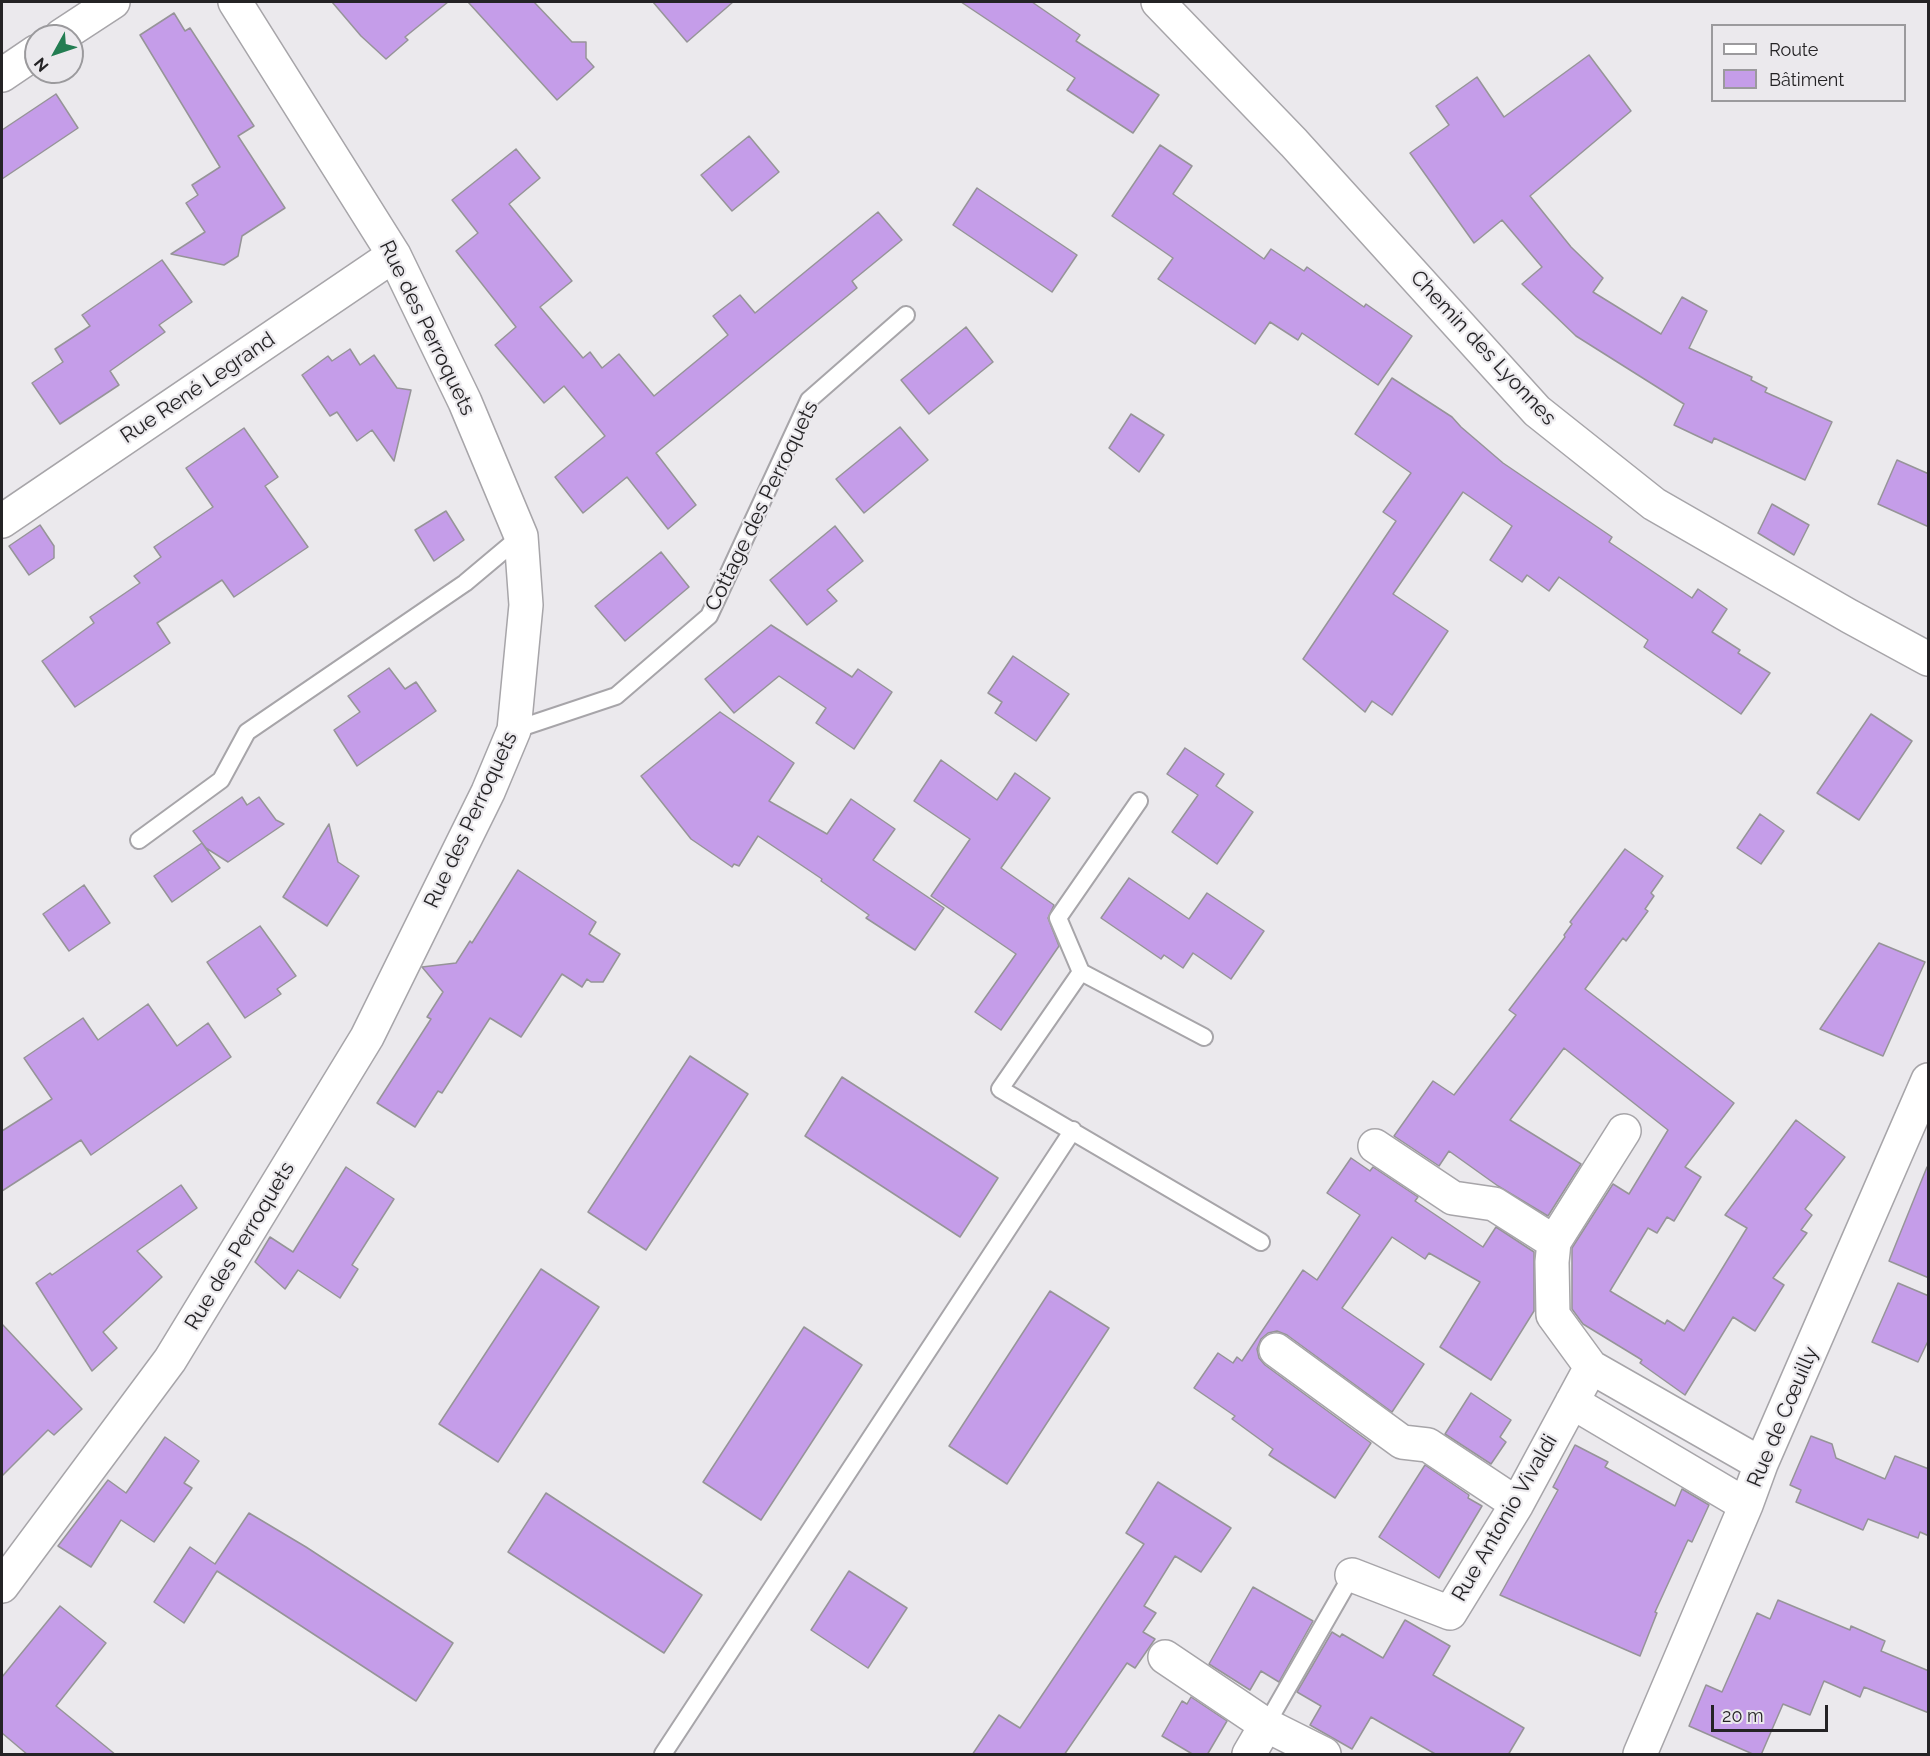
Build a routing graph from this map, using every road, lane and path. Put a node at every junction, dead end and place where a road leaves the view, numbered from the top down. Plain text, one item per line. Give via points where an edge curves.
1 (113, 2) edge
2 (236, 2) edge
3 (1158, 2) edge
4 (79, 24) edge
5 (24, 60) edge
6 (2, 75) edge
7 (394, 255) junction
8 (906, 315) dead end
9 (2, 521) edge
10 (521, 536) junction
11 (1929, 659) edge
12 (514, 730) junction
13 (1139, 801) dead end
14 (139, 840) dead end
15 (1082, 972) junction
16 (1204, 1037) dead end
17 (1929, 1080) edge
18 (1073, 1130) junction
19 (1624, 1131) dead end
20 (1375, 1146) dead end
21 (1261, 1242) dead end
22 (1554, 1242) junction
23 (1276, 1350) dead end
24 (1591, 1367) junction
25 (1572, 1402) junction
26 (1761, 1464) junction
27 (1517, 1504) junction
28 (1746, 1505) junction
29 (1352, 1575) joint
30 (2, 1586) edge
31 (1165, 1657) dead end
32 (1266, 1725) junction
33 (663, 1755) edge
34 (1249, 1755) edge
35 (1324, 1755) edge
36 (1640, 1755) edge

1 - 4 street
2 - 7 street, Rue des Perroquets
3 - 11 street, Chemin des Lyonnes via 1294,143 1537,411 1654,504
5 - 6 street
7 - 9 street, Rue René Legrand
7 - 10 street, Rue des Perroquets via 465,402
8 - 12 lane, Cottage des Perroquets via 809,400 709,616 616,696
10 - 12 street, Rue des Perroquets via 526,605
10 - 14 lane via 465,583 247,732 221,780
12 - 30 street, Rue des Perroquets via 488,792 367,1038 170,1360
13 - 15 lane via 1058,918
15 - 16 lane
15 - 18 lane via 1000,1089
17 - 26 street, Rue de Cœuilly
18 - 21 lane
18 - 33 lane
19 - 22 street
20 - 22 street via 1453,1198 1494,1204
22 - 24 street via 1552,1315
23 - 27 street via 1402,1442 1428,1445
24 - 25 street, Rue Antonio Vivaldi
24 - 26 street
25 - 27 street, Rue Antonio Vivaldi
25 - 28 street
26 - 28 street, Rue de Cœuilly
27 - 29 street, Rue Antonio Vivaldi via 1450,1613
28 - 36 street, Rue de Cœuilly
29 - 32 lane, Rue Antonio Vivaldi
31 - 32 street
32 - 34 street, Rue Antonio Vivaldi
32 - 35 street

